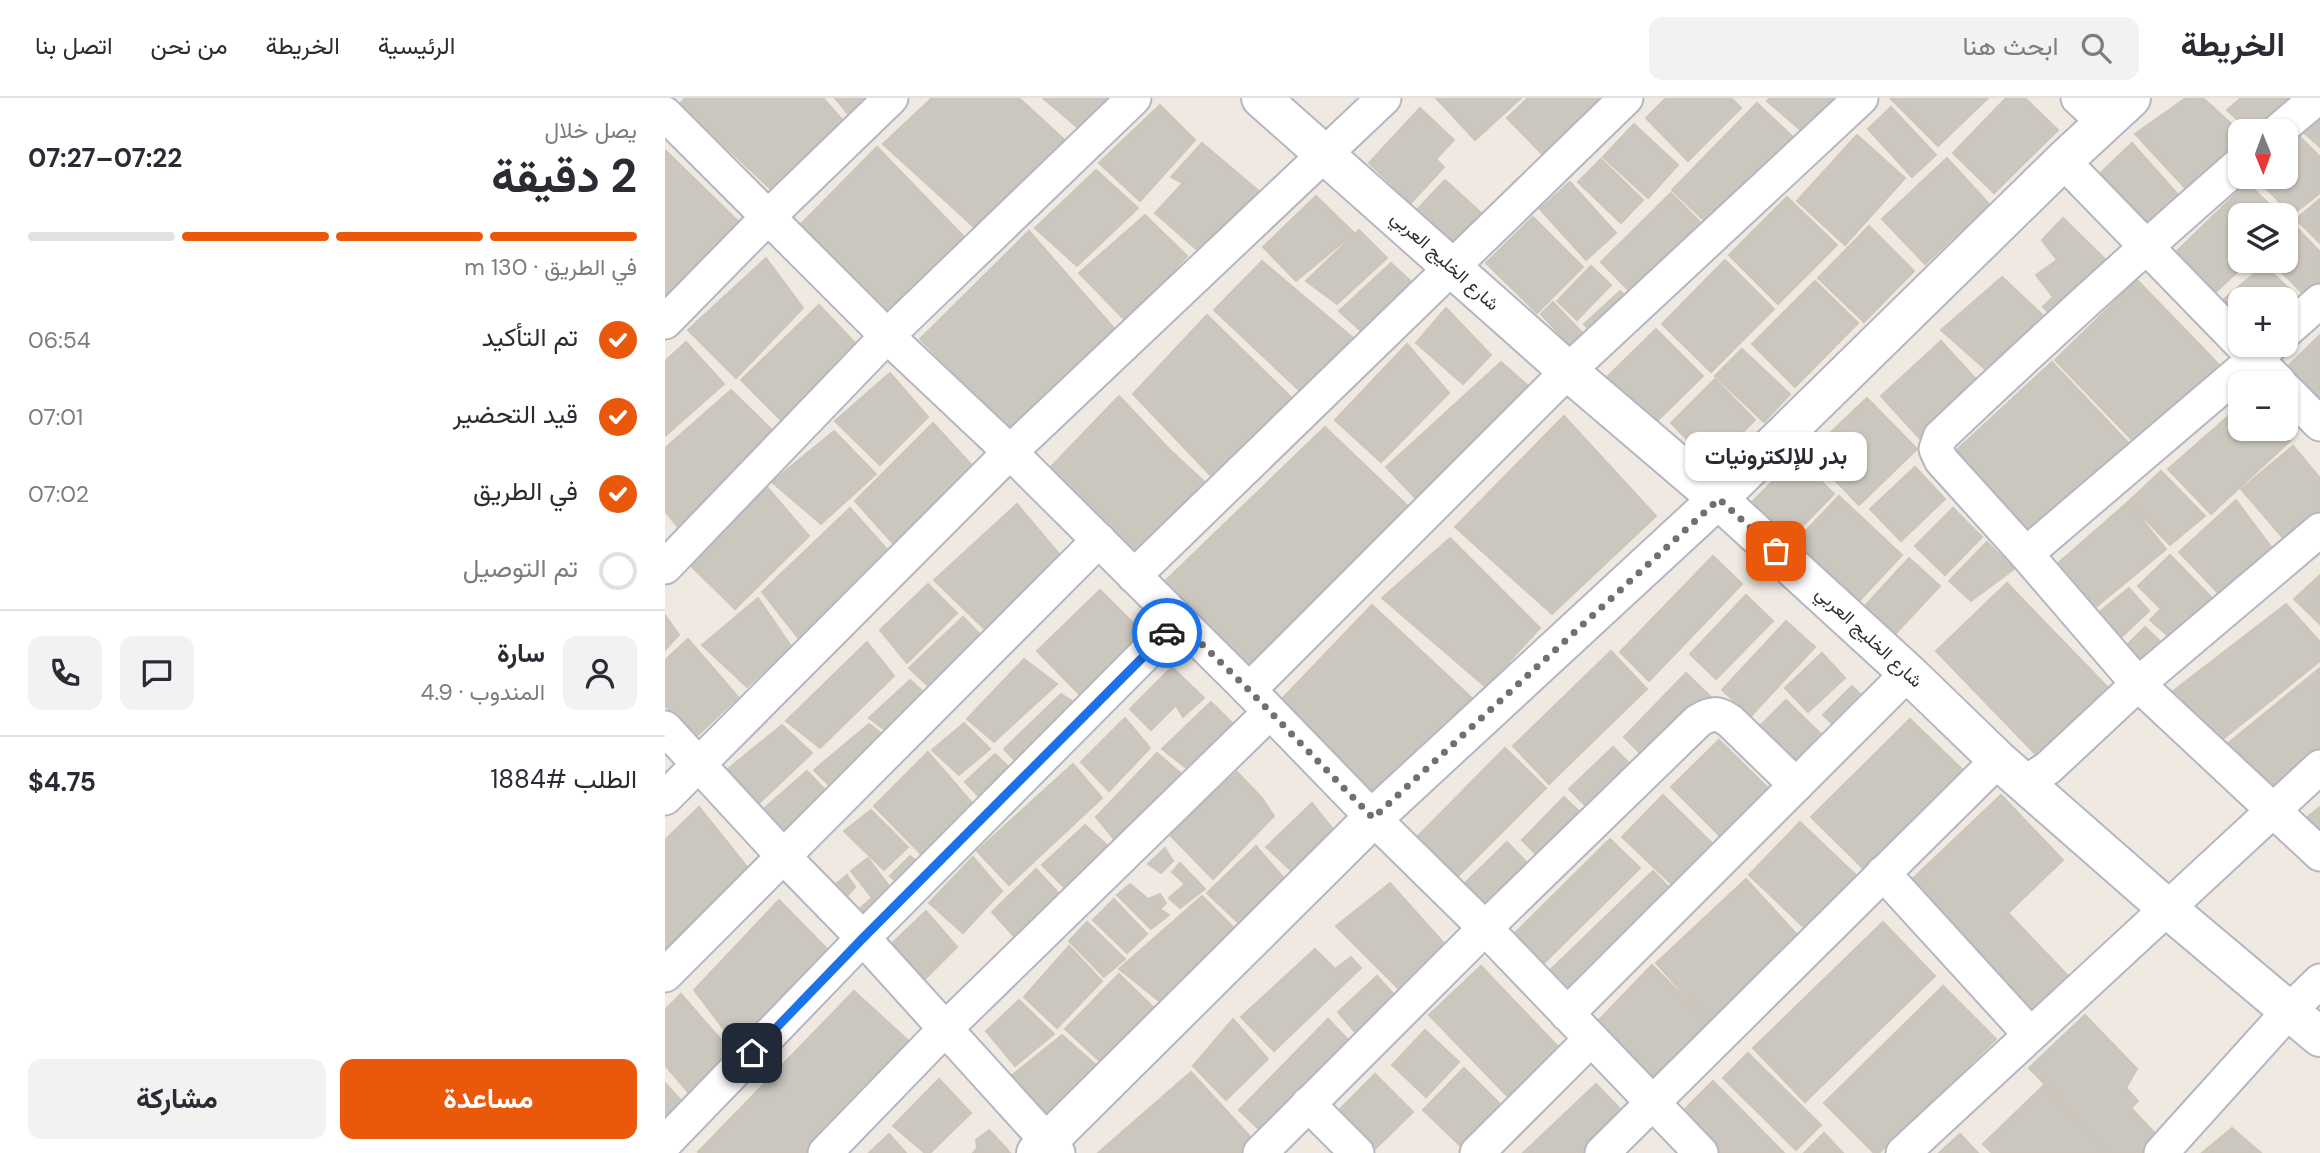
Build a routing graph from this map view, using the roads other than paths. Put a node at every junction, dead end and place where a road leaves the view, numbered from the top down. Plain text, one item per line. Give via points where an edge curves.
1 (891, 98) edge
2 (1134, 98) edge
3 (1261, 98) edge
4 (1384, 98) edge
5 (1626, 98) edge
6 (1861, 98) edge
7 (2317, 98) edge
8 (2105, 106) edge
9 (665, 114) edge
10 (2292, 119) edge
11 (1326, 155) junction
12 (2063, 161) junction
13 (2228, 174) edge
14 (768, 217) junction
15 (2145, 246) junction
16 (1451, 266) junction
17 (2320, 301) edge
18 (2298, 320) edge
19 (665, 322) edge
20 (2228, 325) edge
21 (887, 336) junction
22 (2242, 357) edge
23 (2259, 357) edge
24 (1568, 371) junction
25 (2270, 371) edge
26 (2298, 402) edge
27 (2320, 424) edge
28 (1010, 452) junction
29 (1719, 499) junction
30 (2320, 530) edge
31 (1099, 540) junction
32 (2026, 554) junction
33 (665, 567) edge
34 (1134, 576) junction
35 (1178, 621) junction
36 (1908, 673) junction
37 (2138, 684) junction
38 (1259, 701) junction
39 (665, 728) edge
40 (699, 765) junction
41 (2320, 766) edge
42 (2011, 772) junction
43 (1796, 785) junction
44 (665, 798) edge
45 (2271, 810) junction
46 (1373, 818) junction
47 (2320, 854) edge
48 (784, 857) junction
49 (1883, 873) junction
50 (2168, 909) junction
51 (1485, 928) junction
52 (863, 938) junction
53 (665, 975) edge
54 (2320, 981) edge
55 (2290, 1010) junction
56 (1567, 1014) junction
57 (944, 1030) junction
58 (2030, 1034) junction
59 (2320, 1037) edge
60 (1591, 1039) junction
61 (1652, 1103) junction
62 (1308, 1104) junction
63 (665, 1143) edge
64 (1047, 1149) edge
65 (825, 1153) edge
66 (1260, 1153) edge
67 (1357, 1153) edge
68 (1477, 1153) edge
69 (1602, 1153) edge
70 (1701, 1153) edge
71 (1903, 1153) edge
72 (2161, 1153) edge

1 - 14 street
2 - 21 street
3 - 11 street, شارع الخليج العربي
4 - 11 street
5 - 16 street
6 - 24 street
7 - 10 street
8 - 12 street
9 - 14 street
11 - 16 street, شارع الخليج العربي
11 - 28 street
12 - 15 street
12 - 29 street
13 - 15 street
14 - 19 street
14 - 21 street
15 - 20 street
15 - 32 street via 1940,437 1935,449
16 - 24 street, شارع الخليج العربي
16 - 34 street
17 - 18 street
21 - 28 street
21 - 33 street
22 - 32 street
23 - 25 street
24 - 29 street, شارع الخليج العربي
24 - 38 street
26 - 27 street
28 - 31 street
28 - 40 street
29 - 36 street, شارع الخليج العربي
29 - 46 street
30 - 37 street
31 - 34 street
31 - 48 street
32 - 37 street
34 - 35 street
35 - 38 street
35 - 52 street
36 - 42 street, شارع الخليج العربي
36 - 43 street
37 - 42 street via 2048,768
37 - 45 street
38 - 46 street
38 - 57 street
39 - 40 street
40 - 44 street
40 - 48 street
41 - 45 street
42 - 49 street
42 - 50 street, شارع الخليج العربي
43 - 51 street via 1730,721 1710,714
43 - 56 street
45 - 47 street
45 - 50 street
46 - 51 street
46 - 64 street
48 - 52 street
48 - 53 street
49 - 58 street
49 - 61 street
50 - 55 street, شارع الخليج العربي
50 - 58 street
51 - 56 street
51 - 62 street
52 - 57 street
52 - 63 street
54 - 55 street
55 - 59 street, شارع الخليج العربي
55 - 72 street
56 - 60 street
57 - 64 street
57 - 65 street
58 - 71 street
60 - 61 street
60 - 68 street
61 - 69 street
61 - 70 street
62 - 66 street
62 - 67 street

